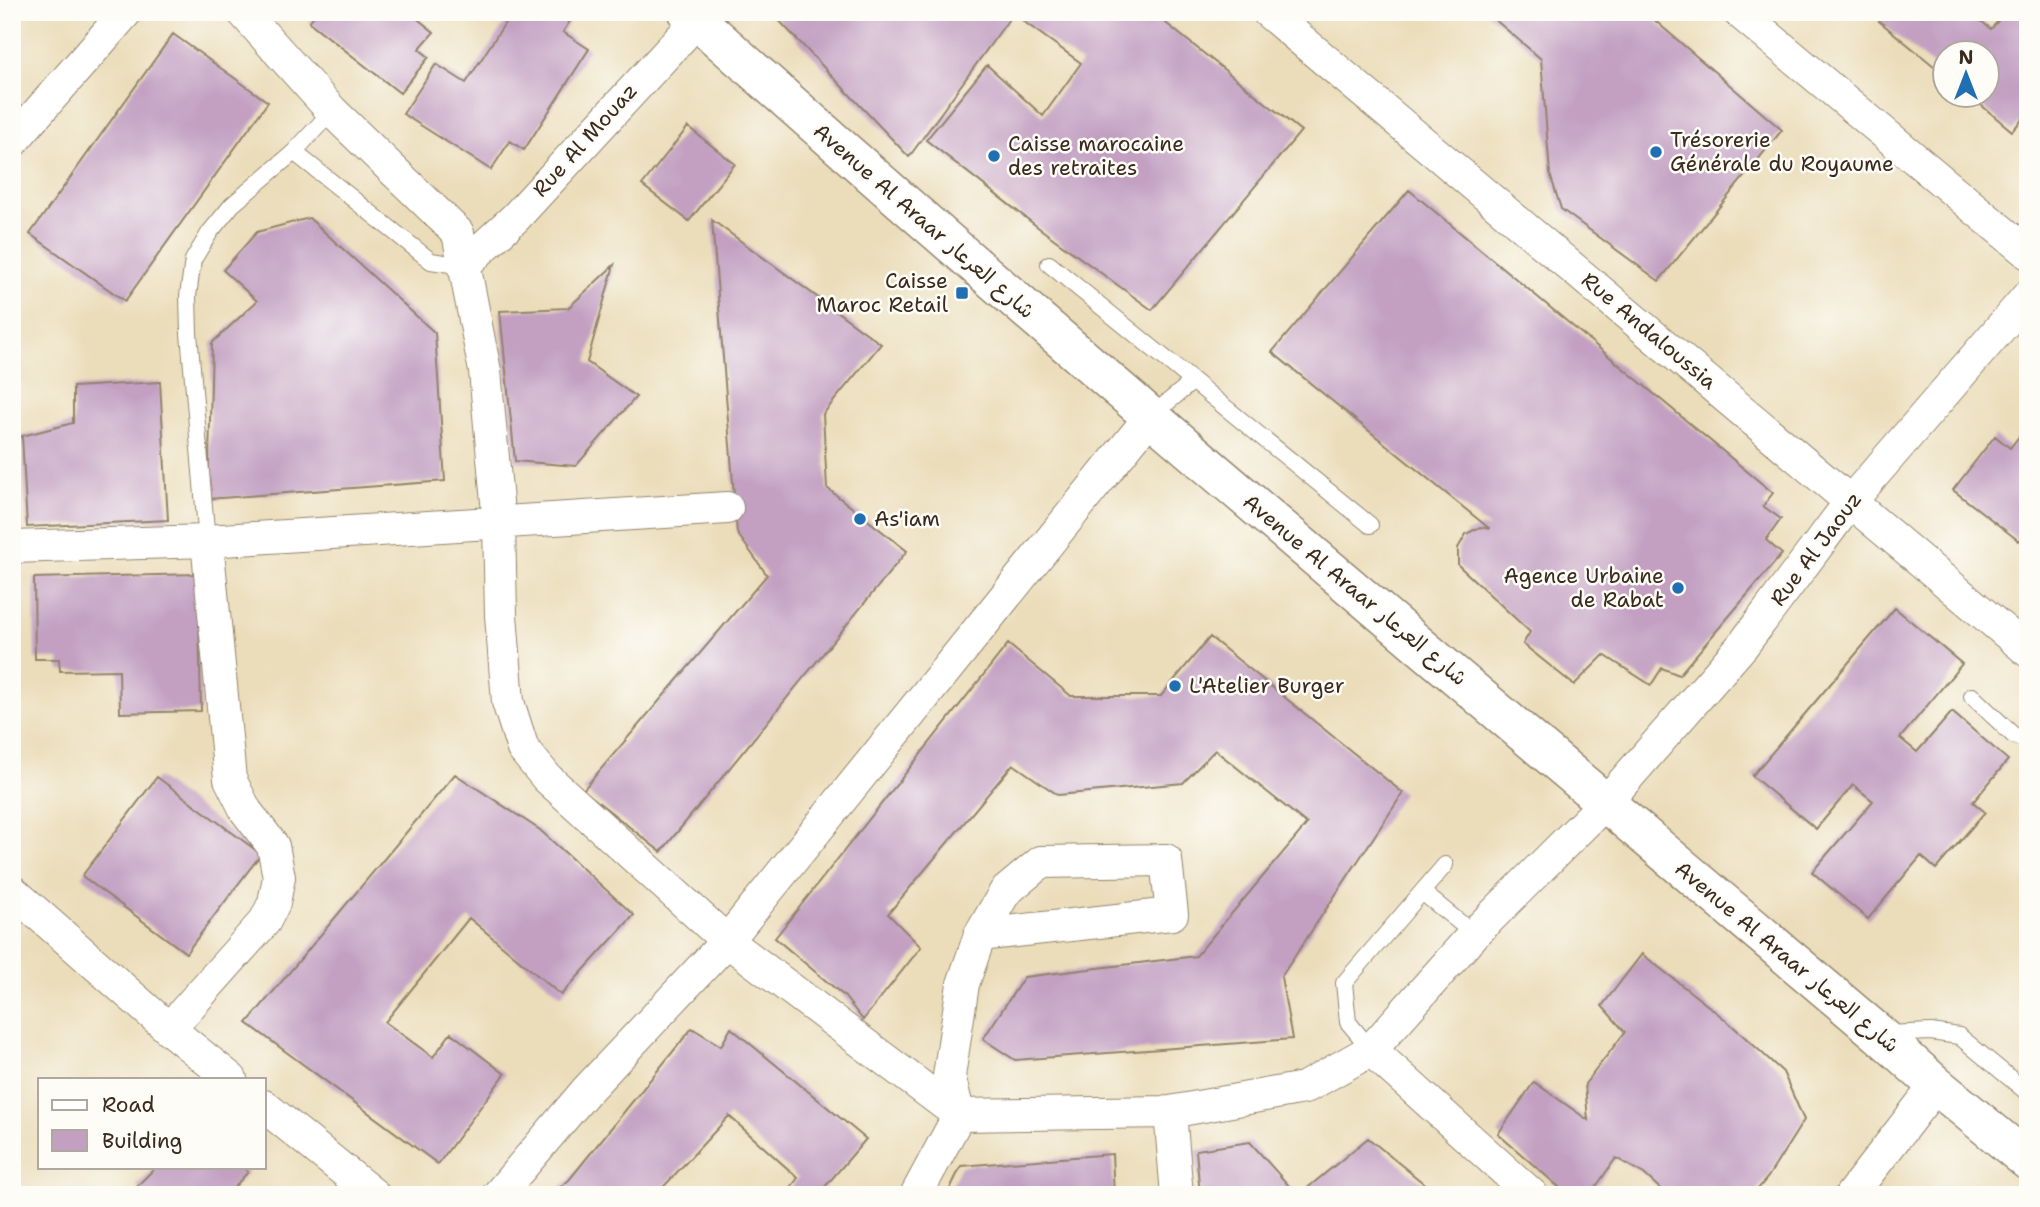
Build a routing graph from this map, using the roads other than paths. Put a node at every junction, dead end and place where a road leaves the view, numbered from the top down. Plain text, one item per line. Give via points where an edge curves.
1 (126, 12) edge
2 (243, 12) edge
3 (1268, 12) edge
4 (1739, 12) edge
5 (697, 15) edge
6 (332, 111) junction
7 (12, 142) edge
8 (294, 152) junction
9 (2028, 253) edge
10 (1049, 264) dead end
11 (463, 266) junction
12 (2028, 296) edge
13 (1192, 382) junction
14 (1150, 416) junction
15 (1851, 501) junction
16 (727, 508) dead end
17 (499, 523) junction
18 (1370, 525) dead end
19 (207, 541) junction
20 (12, 547) edge
21 (2028, 651) edge
22 (1972, 696) dead end
23 (2028, 741) edge
24 (1606, 803) junction
25 (1445, 865) dead end
26 (12, 891) edge
27 (1422, 892) junction
28 (1474, 934) junction
29 (980, 935) junction
30 (727, 941) junction
31 (169, 1029) junction
32 (1879, 1034) junction
33 (1371, 1050) junction
34 (230, 1078) edge
35 (1936, 1086) junction
36 (2028, 1093) edge
37 (266, 1108) edge
38 (1170, 1112) junction
39 (959, 1115) junction
40 (2028, 1161) edge
41 (374, 1195) edge
42 (498, 1195) edge
43 (916, 1195) edge
44 (1177, 1195) edge
45 (1532, 1195) edge
46 (1851, 1195) edge

1 - 7 street
2 - 6 street
3 - 15 street, Rue Andaloussia
4 - 9 street
5 - 11 street, Rue Al Mouaz via 515,218
5 - 14 street, Avenue Al Araar شارع العرعار via 977,268
6 - 8 lane
6 - 11 street via 458,233
8 - 11 lane via 431,261
8 - 19 lane via 232,205 193,260 189,333
10 - 13 lane
11 - 17 street via 485,371
12 - 15 street, Rue Al Jaouz
13 - 14 lane
13 - 18 lane
14 - 24 street, Avenue Al Araar شارع العرعار
14 - 30 street
15 - 21 street, Rue Andaloussia
15 - 24 street, Rue Al Jaouz via 1743,645
16 - 17 street
17 - 19 street
17 - 30 street via 508,702 523,748 547,778
19 - 20 street
19 - 31 street via 230,779 246,811 273,846 279,877 265,921
22 - 23 lane via 2013,735
24 - 28 street, Rue Al Jaouz
24 - 32 street, Avenue Al Araar شارع العرعار
25 - 27 lane
26 - 31 street
27 - 28 lane
27 - 33 lane via 1345,982 1348,1022
28 - 33 street, Rue Al Jaouz
29 - 29 street via 1005,892 1041,862 1167,860 1171,914
29 - 39 street via 963,984 949,1076
30 - 39 street
30 - 42 street via 586,1091
31 - 34 street
32 - 35 street, Avenue Al Araar شارع العرعار
32 - 36 lane via 1931,1031 1959,1037
33 - 38 street, Rue Al Jaouz via 1304,1088
33 - 45 street
35 - 40 street, Avenue Al Araar شارع العرعار
35 - 46 street
37 - 41 street
38 - 39 street, Rue Al Jaouz
38 - 44 street
39 - 43 street

